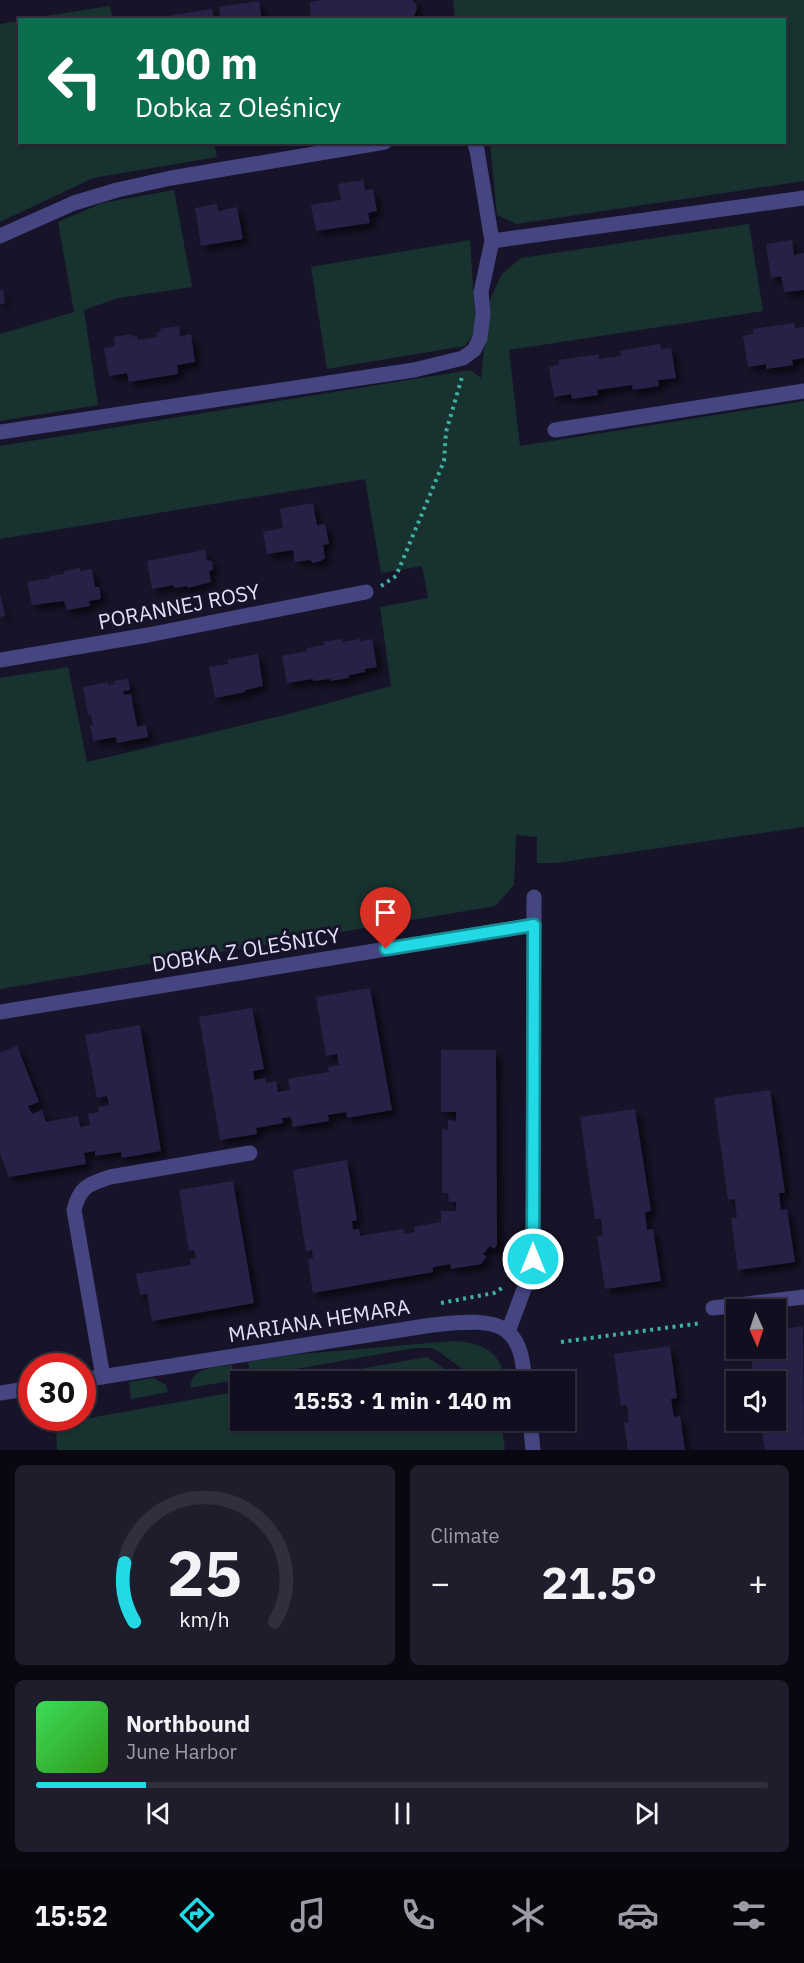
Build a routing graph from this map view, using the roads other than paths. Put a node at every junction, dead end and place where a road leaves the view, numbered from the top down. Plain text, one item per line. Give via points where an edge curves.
1 (374, 144) edge
2 (475, 144) edge
3 (804, 198) edge
4 (0, 236) edge
5 (492, 242) junction
6 (804, 391) edge
7 (555, 430) dead end
8 (0, 432) edge
9 (366, 592) road end
10 (0, 660) edge
11 (534, 897) dead end
12 (534, 925) junction
13 (0, 1012) edge
14 (250, 1153) dead end
15 (804, 1297) edge
16 (713, 1308) dead end
17 (508, 1332) junction
18 (524, 1371) edge
19 (103, 1377) junction
20 (96, 1378) edge
21 (18, 1390) edge
22 (0, 1393) edge
23 (531, 1431) edge
24 (533, 1450) edge

1 - 4 street via 117,190 74,203
2 - 5 street
3 - 5 street
5 - 8 street via 481,292 480,338 474,350 463,358 414,370
6 - 7 street
9 - 10 street, PORANNEJ ROSY
11 - 12 street
12 - 13 street, DOBKA Z OLEŚNICY
12 - 17 street via 533,1259
14 - 19 street via 110,1177 81,1191 74,1209
15 - 16 street
17 - 18 street via 517,1343
17 - 19 street, MARIANA HEMARA via 469,1321 441,1324
19 - 20 street, MARIANA HEMARA
21 - 22 street
23 - 24 street

